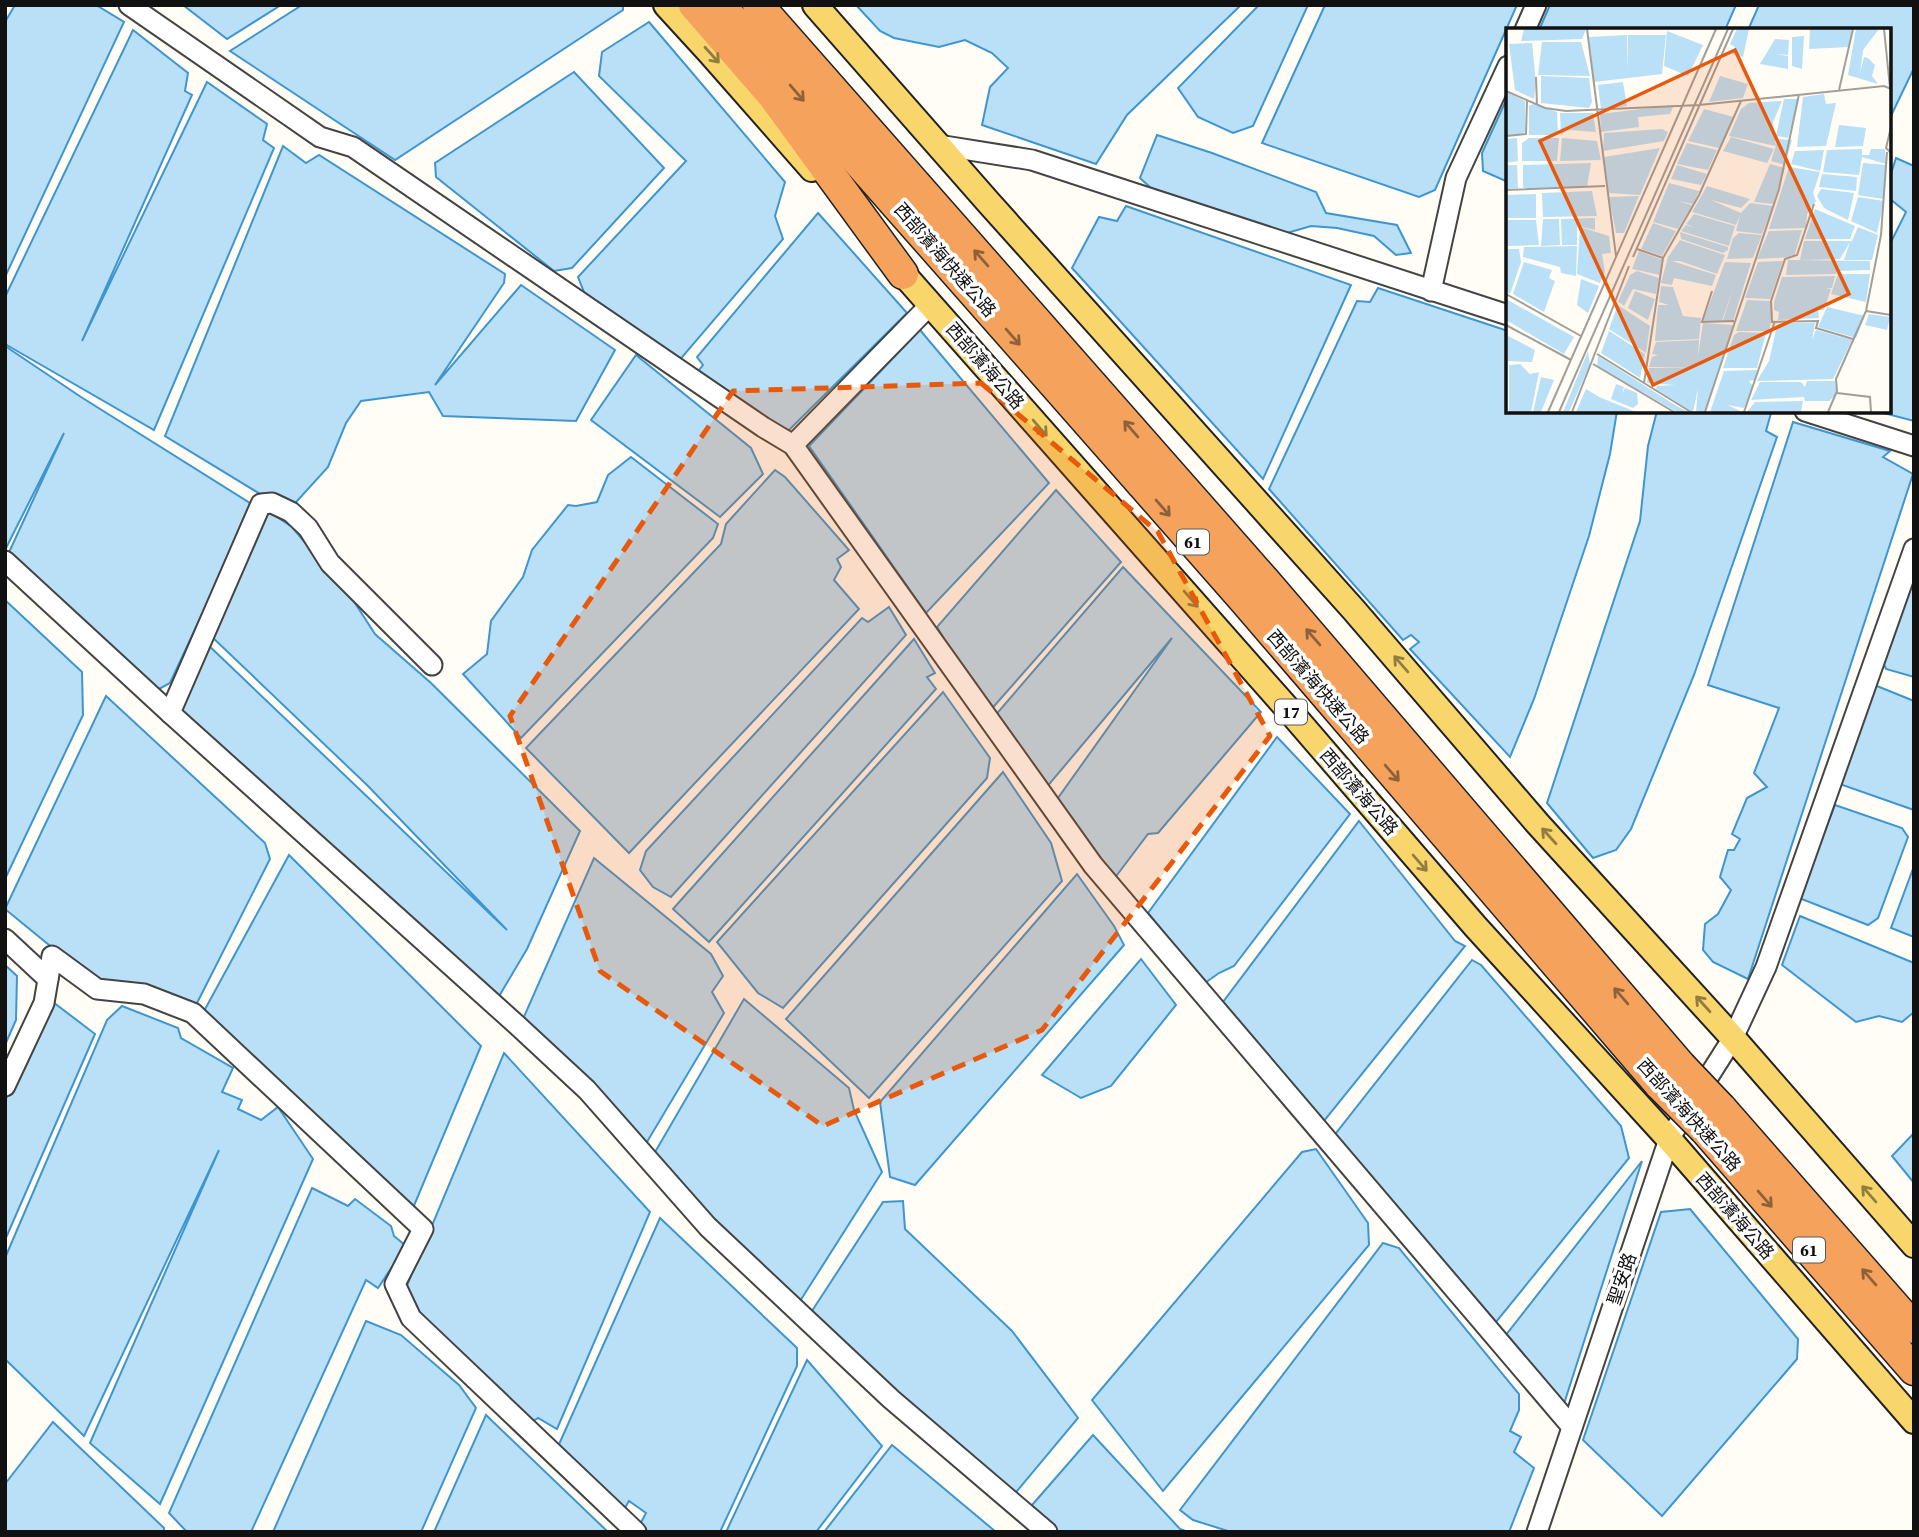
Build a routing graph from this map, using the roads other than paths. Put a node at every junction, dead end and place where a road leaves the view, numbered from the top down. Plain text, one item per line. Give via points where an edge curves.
1 (130, 5) edge
2 (666, 5) edge
3 (694, 5) edge
4 (720, 5) edge
5 (758, 5) edge
6 (815, 5) edge
7 (1536, 5) edge
8 (1526, 28) edge
9 (1506, 70) edge
10 (938, 145) junction
11 (903, 274) junction
12 (1431, 290) junction
13 (931, 304) junction
14 (1506, 314) edge
15 (1811, 413) edge
16 (793, 445) junction
17 (1914, 446) edge
18 (1914, 549) edge
19 (5, 561) edge
20 (432, 665) dead end
21 (170, 713) junction
22 (5, 939) edge
23 (48, 979) junction
24 (1733, 1038) junction
25 (1671, 1075) junction
26 (5, 1086) edge
27 (1712, 1119) junction
28 (1669, 1139) junction
29 (1914, 1245) edge
30 (1914, 1328) edge
31 (1914, 1370) edge
32 (1914, 1421) edge
33 (1572, 1427) junction
34 (636, 1532) edge
35 (1046, 1532) edge
36 (1537, 1532) edge

1 - 16 street via 320,137 352,147
2 -> 11 main road, 西部濱海公路 / 17
3 - 11 highway via 773,96
4 -> 25 highway, 西部濱海快速公路 / 61 via 1244,600
25 -> 5 highway, 西部濱海快速公路 / 61 via 1255,571
6 - 10 main road
7 - 8 street
9 - 12 street via 1456,178
10 - 12 street via 1032,159
24 -> 10 main road
11 - 13 main road, 西部濱海公路 / 17
12 - 14 street
13 - 16 street
13 -> 28 main road, 西部濱海公路 / 17 via 1475,926
15 - 17 street
16 - 33 street via 1093,865
18 - 24 street, 聖安路 via 1766,967
19 - 21 street
20 - 21 street via 330,563 308,528 272,503 261,504
21 - 35 street via 587,1090 708,1227 891,1399
22 - 23 street
23 - 26 street via 44,1003
23 - 34 street via 52,956 97,989 144,994 193,1013 213,1030 423,1229 395,1284 411,1318
24 - 28 street, 聖安路
29 -> 24 main road
25 - 27 highway, 西部濱海快速公路 / 61, bridge
30 -> 27 highway, 西部濱海快速公路 / 61
27 -> 31 highway, 西部濱海快速公路 / 61
28 - 32 main road, 西部濱海公路 / 17
28 - 33 street, 聖安路
33 - 36 street, 聖安路

